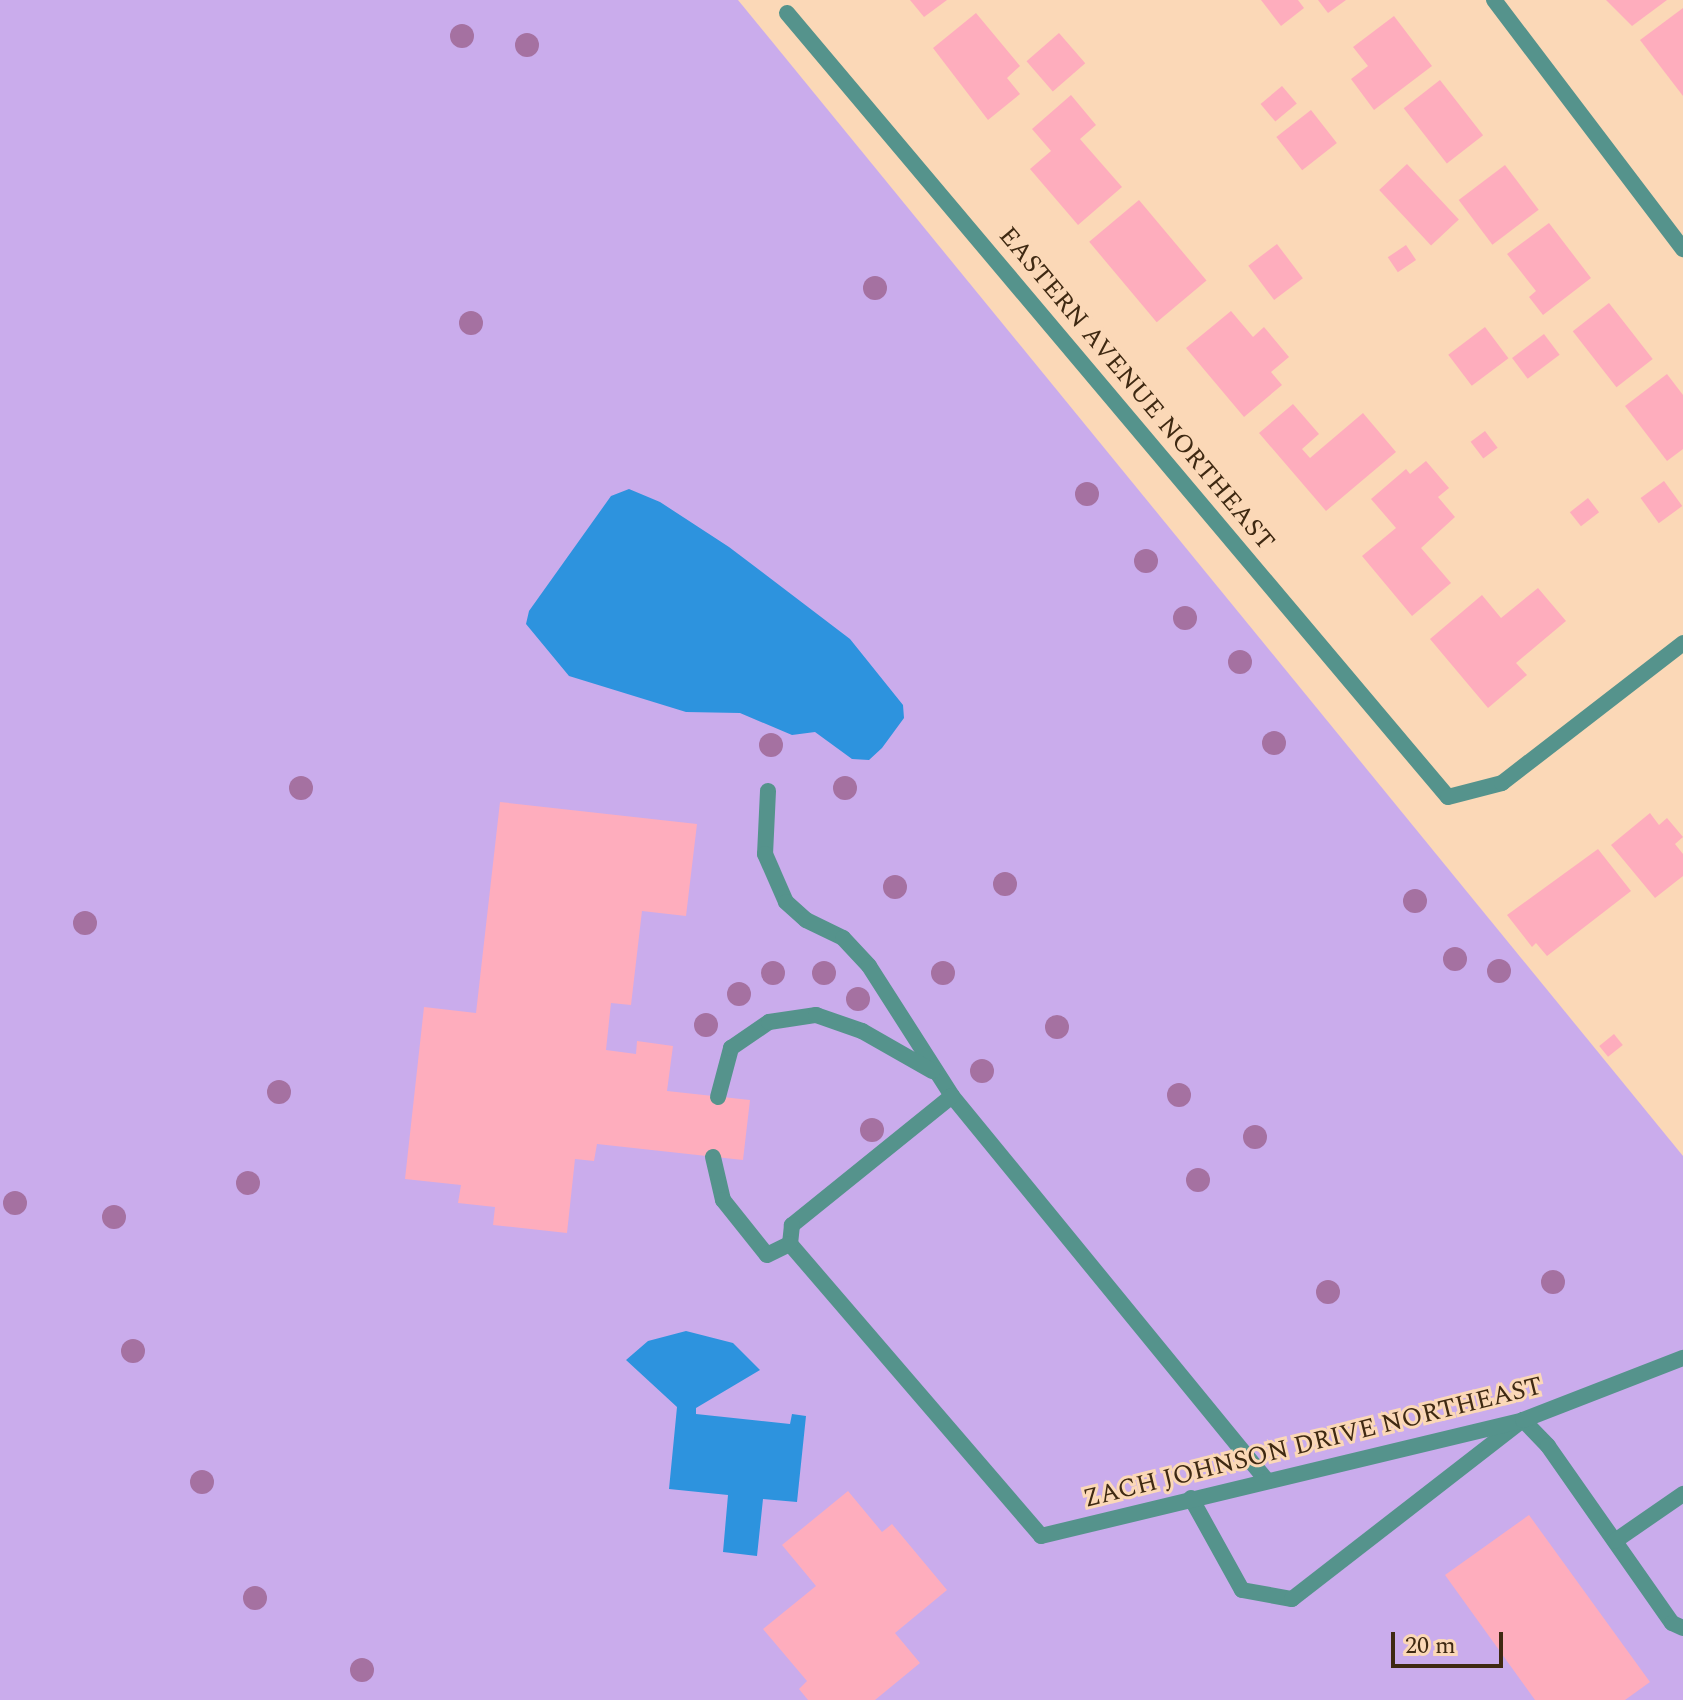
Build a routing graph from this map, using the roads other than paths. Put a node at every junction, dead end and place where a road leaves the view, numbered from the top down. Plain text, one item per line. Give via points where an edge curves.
1 (1494, 0) edge
2 (787, 13) dead end
3 (1683, 249) edge
4 (1683, 643) edge
5 (768, 791) dead end
6 (936, 1073) junction
7 (952, 1096) junction
8 (718, 1097) dead end
9 (713, 1157) dead end
10 (790, 1244) junction
11 (1683, 1358) edge
12 (1523, 1420) junction
13 (1266, 1480) junction
14 (1683, 1494) edge
15 (1191, 1498) junction
16 (1615, 1541) junction
17 (1683, 1628) edge

1 - 3 street
2 - 4 street, EASTERN AVENUE NORTHEAST via 1448,797 1502,783
5 - 6 street via 765,854 786,902 806,920 843,938 869,966
6 - 7 street
6 - 8 street via 862,1031 816,1015 769,1022 731,1048
7 - 10 street via 792,1225
7 - 13 street
9 - 10 street via 723,1200 767,1255
10 - 15 street, ZACH JOHNSON DRIVE NORTHEAST via 1041,1536
11 - 12 street, ZACH JOHNSON DRIVE NORTHEAST
12 - 13 street, ZACH JOHNSON DRIVE NORTHEAST
12 - 15 street via 1292,1599 1242,1590
12 - 16 street via 1548,1446
13 - 15 street, ZACH JOHNSON DRIVE NORTHEAST
14 - 16 street
16 - 17 street via 1672,1623

